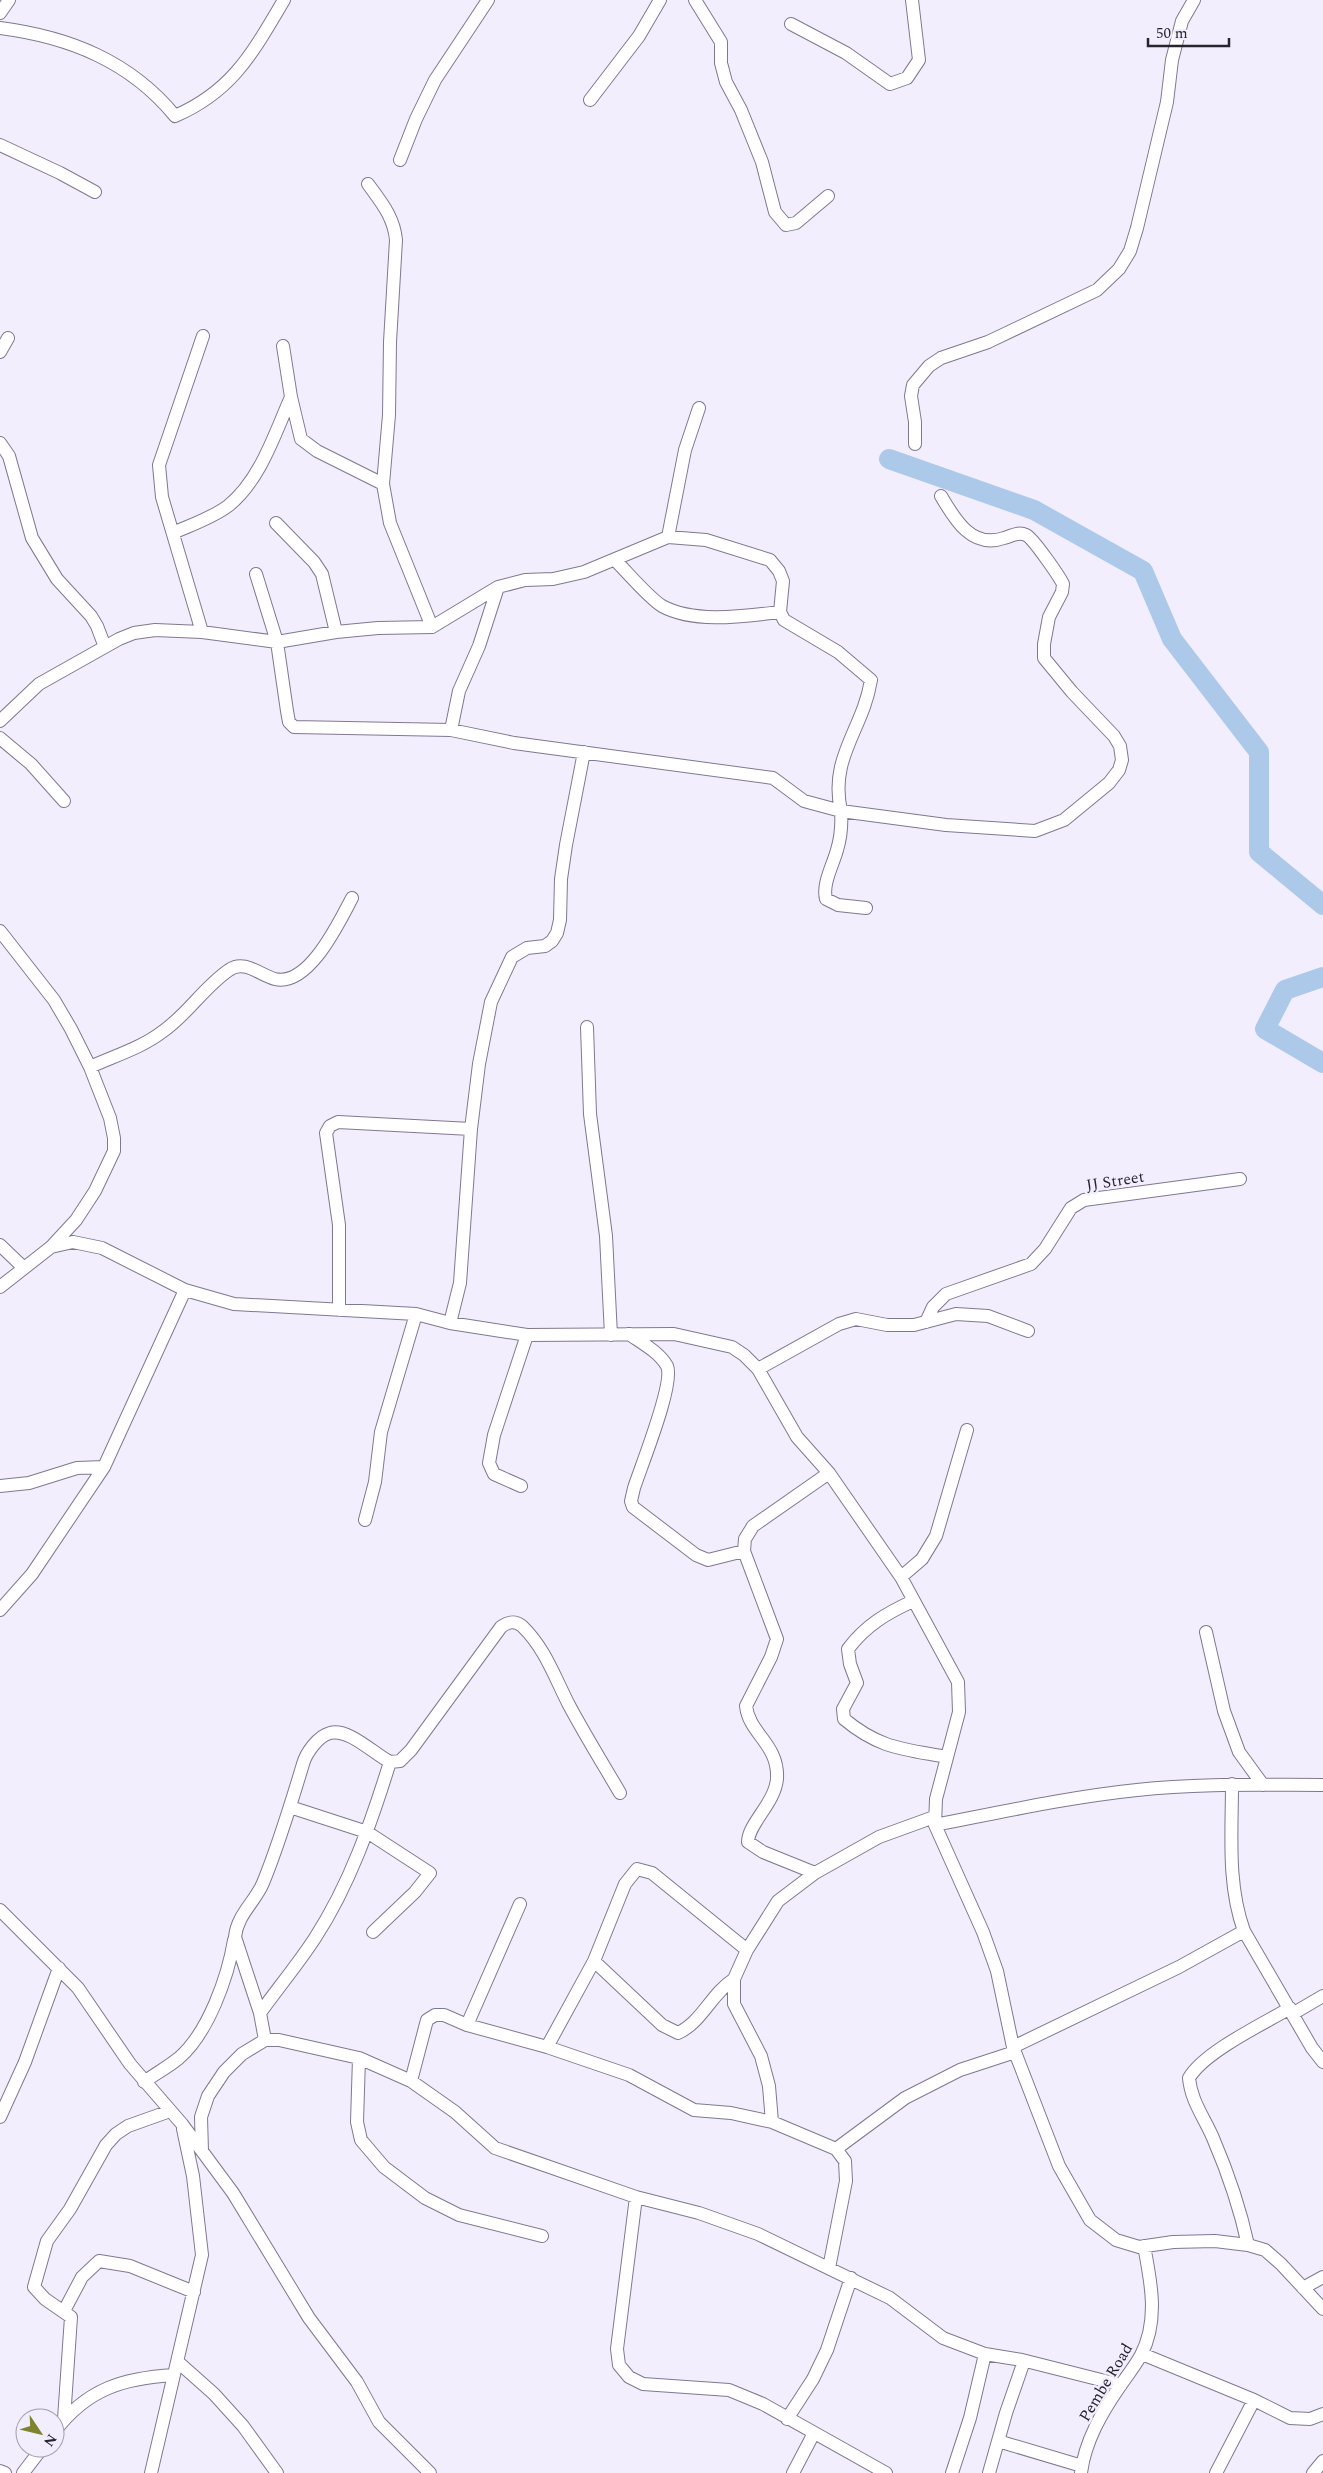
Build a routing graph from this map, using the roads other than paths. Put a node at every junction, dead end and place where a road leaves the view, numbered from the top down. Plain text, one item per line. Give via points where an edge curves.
1 (9, 0) edge
2 (284, 0) edge
3 (488, 0) edge
4 (660, 0) edge
5 (912, 0) edge
6 (1194, 0) edge
7 (698, 1) edge
8 (0, 13) edge
9 (791, 24) dead end
10 (0, 28) edge
11 (590, 100) dead end
12 (0, 145) edge
13 (400, 160) dead end
14 (368, 184) dead end
15 (94, 192) dead end
16 (828, 196) dead end
17 (203, 336) dead end
18 (8, 338) dead end
19 (283, 346) dead end
20 (0, 352) edge
21 (291, 397) junction
22 (699, 408) dead end
23 (0, 442) edge
24 (915, 444) dead end
25 (383, 484) junction
26 (941, 496) dead end
27 (276, 522) dead end
28 (173, 533) junction
29 (668, 537) junction
30 (616, 560) junction
31 (256, 574) dead end
32 (498, 586) junction
33 (780, 612) junction
34 (432, 627) junction
35 (202, 632) junction
36 (336, 632) junction
37 (277, 642) junction
38 (105, 647) junction
39 (0, 721) edge
40 (451, 730) junction
41 (0, 738) edge
42 (584, 752) junction
43 (64, 801) dead end
44 (841, 811) junction
45 (352, 898) dead end
46 (866, 908) dead end
47 (0, 931) edge
48 (587, 1026) dead end
49 (90, 1067) junction
50 (471, 1129) junction
51 (1240, 1180) dead end
52 (0, 1245) edge
53 (51, 1247) junction
54 (24, 1268) junction
55 (0, 1287) edge
56 (185, 1290) junction
57 (339, 1310) junction
58 (416, 1314) junction
59 (926, 1322) junction
60 (450, 1323) junction
61 (1028, 1331) dead end
62 (526, 1334) junction
63 (629, 1334) junction
64 (611, 1335) junction
65 (758, 1368) junction
66 (967, 1430) dead end
67 (104, 1467) junction
68 (829, 1473) junction
69 (0, 1486) edge
70 (521, 1486) dead end
71 (365, 1520) dead end
72 (744, 1551) junction
73 (901, 1577) junction
74 (914, 1601) junction
75 (0, 1610) edge
76 (1206, 1632) dead end
77 (947, 1757) junction
78 (390, 1762) junction
79 (1232, 1784) junction
80 (1263, 1785) junction
81 (1323, 1785) edge
82 (620, 1793) dead end
83 (290, 1807) junction
84 (934, 1821) junction
85 (368, 1832) junction
86 (814, 1873) junction
87 (520, 1904) dead end
88 (0, 1910) edge
89 (1244, 1931) junction
90 (373, 1932) dead end
91 (235, 1937) junction
92 (747, 1950) junction
93 (594, 1961) junction
94 (59, 1968) junction
95 (734, 1979) junction
96 (1323, 1996) edge
97 (1292, 2011) junction
98 (260, 2013) junction
99 (467, 2025) junction
100 (265, 2040) junction
101 (547, 2047) junction
102 (1014, 2050) junction
103 (359, 2058) junction
104 (1323, 2062) edge
105 (411, 2081) junction
106 (144, 2082) junction
107 (170, 2111) junction
108 (0, 2117) edge
109 (772, 2122) junction
110 (182, 2124) junction
111 (836, 2149) junction
112 (202, 2151) junction
113 (636, 2197) junction
114 (542, 2236) dead end
115 (1248, 2245) junction
116 (1144, 2246) junction
117 (829, 2268) junction
118 (1323, 2277) edge
119 (851, 2278) junction
120 (1303, 2288) junction
121 (194, 2292) junction
122 (1323, 2309) edge
123 (64, 2311) junction
124 (985, 2354) junction
125 (1142, 2354) junction
126 (1024, 2361) junction
127 (178, 2362) junction
128 (174, 2375) junction
129 (1121, 2385) junction
130 (1254, 2400) junction
131 (65, 2408) edge
132 (1323, 2414) edge
133 (65, 2418) edge
134 (787, 2419) junction
135 (814, 2433) junction
136 (998, 2442) junction
137 (35, 2458) edge
138 (1323, 2461) edge
139 (1082, 2470) edge
140 (0, 2471) edge
141 (5, 2473) edge
142 (24, 2473) edge
143 (150, 2473) edge
144 (277, 2473) edge
145 (430, 2473) edge
146 (793, 2473) edge
147 (886, 2473) edge
148 (952, 2473) edge
149 (989, 2473) edge
150 (1216, 2473) edge
151 (1313, 2473) edge

1 - 8 street
2 - 10 street via 230,81 197,107 175,116 120,66 69,42
3 - 13 street via 435,80
4 - 11 street via 635,42
5 - 9 street via 920,60 907,78 890,84 846,53
6 - 24 street via 1182,21 1172,60 1167,102 1137,228 1119,269 1097,290 929,366 913,385 911,396
7 - 16 street via 721,42 721,63 726,82 762,162 775,212 786,225 796,223
12 - 15 street
14 - 25 street via 390,215 396,240
17 - 28 street via 159,464 162,497
18 - 20 street
19 - 21 street
21 - 25 street via 301,439 317,451
21 - 28 street via 258,468 241,492 218,512
22 - 29 street via 684,450
23 - 38 street via 9,456 32,538 57,579 97,626
25 - 34 street via 390,522
26 - 44 street via 957,523 973,536 990,542 1018,533 1026,535 1058,576 1063,584 1062,592 1049,617 1044,658 1114,736 1120,746 1122,760 1119,770 1077,811 1035,832 946,826
27 - 36 street via 322,574
28 - 35 street
29 - 30 street
29 - 33 street via 706,540 770,560 783,581
30 - 32 street via 553,579 524,580
30 - 33 street via 662,605 682,613 730,618
31 - 37 street
32 - 34 street
32 - 40 street via 485,630 459,691
33 - 44 street via 784,620 838,652 871,680 869,696 842,757 837,780
34 - 36 street
35 - 37 street
35 - 38 street via 155,630 134,633
36 - 37 street
37 - 40 street via 286,711 294,727
38 - 39 street via 39,684
40 - 42 street via 514,743
41 - 43 street via 31,764
42 - 44 street via 773,778 804,801
42 - 50 street via 566,845 557,932 545,946 527,948 512,957 499,981 491,1002 479,1064
44 - 46 street via 842,826 824,890 826,899 830,903
45 - 49 street via 329,941 299,973 276,980 236,966 162,1032 144,1044
47 - 49 street via 54,1000
48 - 64 street via 590,1114 606,1236
49 - 53 street via 110,1118 114,1151 96,1191 76,1220
50 - 57 street via 338,1122 330,1126 326,1133 339,1225
50 - 60 street via 460,1284
51 - 59 street, JJ Street via 1084,1200 1071,1208 1045,1249 1031,1264 946,1294 933,1307
52 - 54 street
53 - 54 street
53 - 56 street via 72,1242 88,1243
54 - 55 street
56 - 57 street via 234,1304
56 - 67 street
57 - 58 street
58 - 60 street
58 - 71 street via 382,1432 375,1482
59 - 61 street via 956,1314 988,1316
59 - 65 street via 887,1325 856,1319 839,1324
60 - 62 street
62 - 64 street
62 - 70 street via 494,1435 489,1464 494,1474
63 - 64 street
63 - 65 street via 674,1334 732,1347
63 - 72 street via 656,1353 667,1366 670,1377 634,1488 633,1507 696,1555 708,1560
65 - 68 street via 797,1437
66 - 73 street via 936,1536 922,1559
67 - 69 street via 77,1468 29,1483
67 - 75 street via 32,1574
68 - 72 street via 753,1526 745,1539
68 - 73 street
72 - 86 street via 777,1639 746,1706 751,1723 766,1741 776,1763 777,1781 766,1809 750,1831 748,1842
73 - 74 street
74 - 77 street via 958,1682 959,1712
74 - 77 street via 884,1615 861,1632 848,1649 857,1683 843,1709 844,1719 864,1736 894,1748
76 - 80 street via 1224,1711 1239,1752
77 - 84 street
78 - 82 street via 400,1761 411,1750 502,1627 514,1622 545,1655
78 - 83 street via 348,1736 329,1733 304,1759
78 - 85 street
79 - 80 street
79 - 84 street via 1137,1790
79 - 89 street via 1232,1880
80 - 81 street
83 - 85 street
83 - 91 street via 261,1886 245,1910
84 - 86 street via 879,1837
84 - 102 street via 997,1971
85 - 90 street via 430,1873
85 - 98 street via 315,1938
86 - 92 street via 778,1901
87 - 99 street
88 - 94 street
89 - 97 street
89 - 102 street
91 - 98 street
91 - 106 street via 230,1965 194,2042 179,2058
92 - 93 street via 652,1872 637,1869 626,1884
92 - 95 street
93 - 95 street via 662,2025 678,2033 695,2021 718,1992
93 - 101 street
94 - 106 street via 92,2006
94 - 108 street via 25,2062
95 - 109 street via 734,2004 761,2056 770,2086
96 - 97 street
97 - 104 street
97 - 115 street via 1232,2042 1195,2068 1189,2078 1194,2103 1212,2135 1230,2180
98 - 100 street
99 - 101 street
99 - 105 street via 444,2016 435,2015 428,2020
100 - 103 street via 279,2040
100 - 112 street via 242,2054 224,2072 208,2096 201,2117
101 - 109 street via 629,2074 694,2110 731,2113
102 - 111 street via 960,2070 905,2098
102 - 116 street via 1059,2166 1090,2220 1116,2240
103 - 105 street
103 - 114 street via 357,2122 361,2140 384,2167 425,2198 459,2215
105 - 113 street via 455,2112 495,2148
106 - 107 street
107 - 110 street
107 - 123 street via 128,2126 116,2134 106,2145 70,2209 47,2242 34,2287
109 - 111 street
110 - 112 street
110 - 121 street via 202,2239
111 - 117 street via 845,2161 846,2181
112 - 145 street via 233,2193 309,2318 357,2382 379,2422
113 - 117 street via 699,2212
113 - 134 street via 617,2349 619,2365 629,2377 643,2384 729,2390 763,2404
115 - 116 street via 1173,2242
115 - 120 street via 1265,2250
116 - 125 street, Pembe Road via 1152,2286 1152,2315
117 - 119 street
118 - 120 street
119 - 124 street via 890,2298 943,2338
119 - 134 street via 823,2358
120 - 122 street
121 - 123 street via 130,2266 99,2261 82,2277
121 - 127 street
123 - 131 street via 72,2324 68,2339
124 - 126 street
124 - 148 street via 970,2418
125 - 129 street, Pembe Road
125 - 130 street
126 - 129 street
126 - 136 street
127 - 128 street
127 - 144 street via 220,2400
128 - 133 street via 142,2377 118,2383 98,2392
128 - 143 street
129 - 139 street, Pembe Road via 1095,2427
130 - 132 street via 1290,2418 1310,2419
130 - 150 street
134 - 135 street
135 - 146 street
135 - 147 street
136 - 139 street
136 - 149 street
137 - 142 street
138 - 151 street
140 - 141 street

